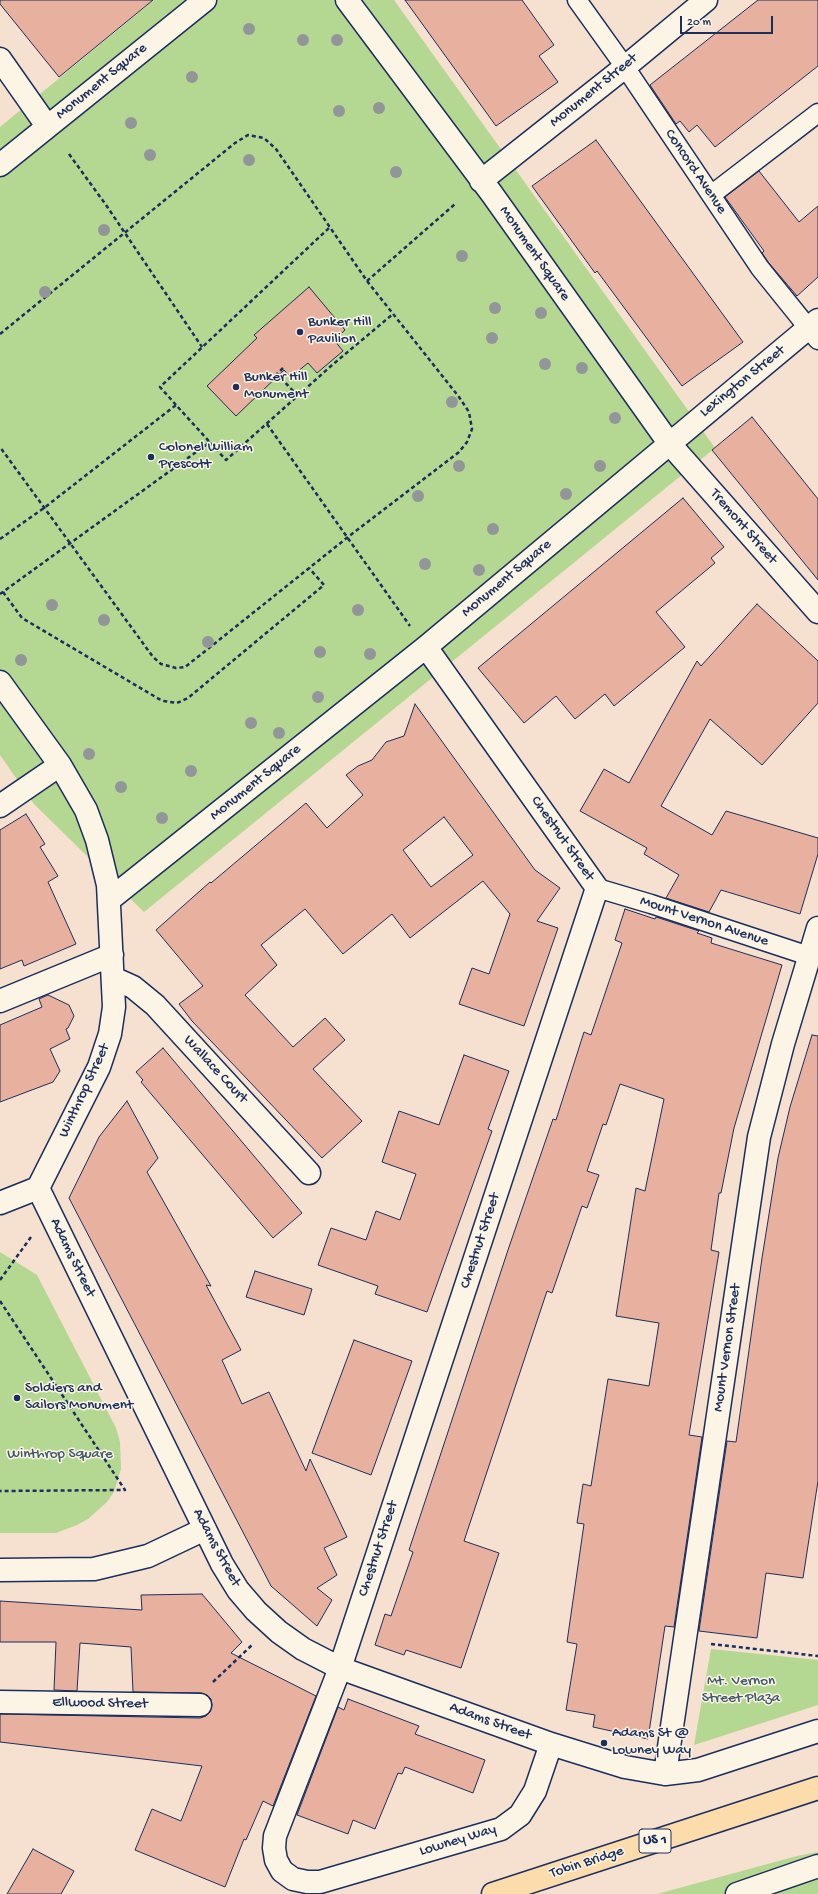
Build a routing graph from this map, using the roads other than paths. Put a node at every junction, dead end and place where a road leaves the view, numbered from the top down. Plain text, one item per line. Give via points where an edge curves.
1 (205, 0) edge
2 (347, 0) edge
3 (577, 0) edge
4 (706, 0) edge
5 (0, 59) edge
6 (625, 67) junction
7 (818, 113) edge
8 (47, 126) junction
9 (0, 165) edge
10 (481, 181) junction
11 (711, 195) junction
12 (815, 330) edge
13 (669, 443) junction
14 (818, 612) edge
15 (426, 647) junction
16 (0, 682) edge
17 (60, 765) junction
18 (0, 806) edge
19 (597, 888) junction
20 (109, 900) junction
21 (818, 928) edge
22 (112, 955) junction
23 (809, 956) junction
24 (113, 978) junction
25 (0, 1001) edge
26 (309, 1173) dead end
27 (38, 1188) junction
28 (0, 1203) edge
29 (205, 1529) junction
30 (0, 1570) edge
31 (340, 1668) junction
32 (0, 1702) edge
33 (200, 1705) dead end
34 (818, 1731) edge
35 (551, 1744) junction
36 (665, 1774) junction
37 (818, 1788) edge
38 (818, 1792) edge
39 (818, 1866) edge
40 (282, 1871) joint
41 (493, 1894) edge
42 (518, 1894) edge
43 (738, 1894) edge

1 - 8 street, Monument Square
2 - 10 street, Monument Square
3 - 6 lane, Concord Avenue
4 - 6 street, Monument Street
5 - 8 street
6 - 10 street, Monument Street
6 - 11 lane, Concord Avenue
7 - 11 lane
8 - 9 street, Monument Square
10 - 13 street, Monument Square
11 - 12 lane, Concord Avenue via 760,268
12 - 13 street, Lexington Street
13 - 14 street, Tremont Street
13 - 15 street, Monument Square
15 - 19 street, Chestnut Street
15 - 20 street, Monument Square
16 - 17 street
17 - 18 street
17 - 20 street via 86,810 98,840
19 - 23 lane, Mount Vernon Avenue
19 - 31 street, Chestnut Street
20 - 22 street, Winthrop Street
21 - 23 street, Mount Vernon Street
22 - 24 street, Winthrop Street
22 - 25 street
23 - 36 street, Mount Vernon Street via 759,1137
24 - 26 street, Wallace Court via 133,987 155,1005
24 - 27 street, Winthrop Street via 114,1016 106,1049
27 - 28 street
27 - 29 street, Adams Street
29 - 30 street via 148,1556 94,1569
29 - 31 street, Adams Street via 238,1590 256,1611 303,1649
31 - 35 street, Adams Street
31 - 40 street, Chestnut Street via 276,1836 274,1854
32 - 33 street, Ellwood Street
34 - 36 street via 698,1770
35 - 36 street via 624,1767
35 - 40 street, Lowney Way via 535,1791 520,1815 501,1828 320,1882 293,1879
37 - 41 highway, Tobin Bridge / US 1
38 - 42 highway, Tobin Bridge / US 1
39 - 43 street

